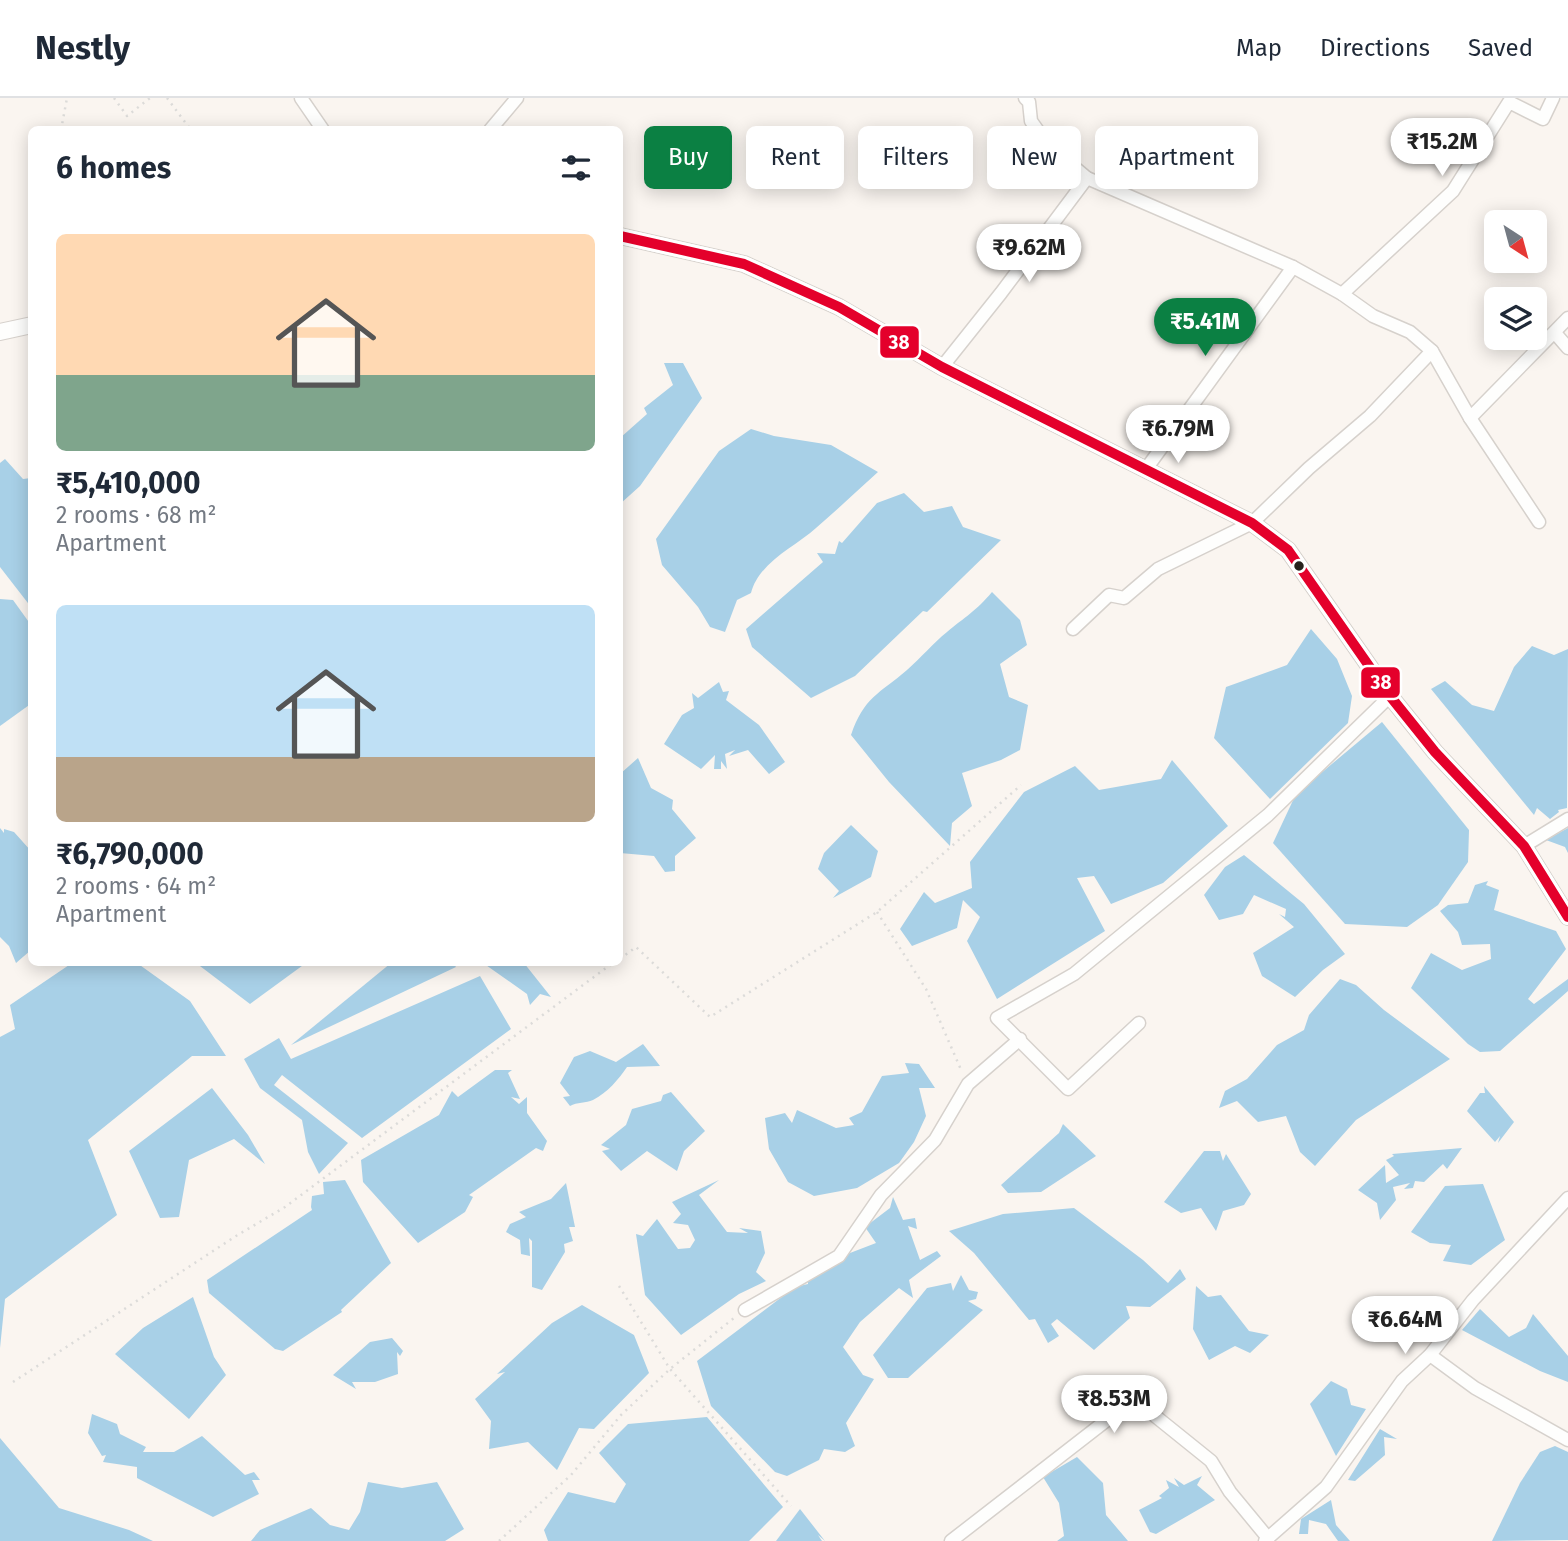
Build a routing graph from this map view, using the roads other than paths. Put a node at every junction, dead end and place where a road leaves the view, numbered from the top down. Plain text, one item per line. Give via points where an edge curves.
1 (301, 98) edge
2 (517, 98) edge
3 (1025, 98) edge
4 (1553, 98) edge
5 (320, 126) edge
6 (494, 126) edge
7 (1087, 178) junction
8 (623, 237) edge
9 (1293, 267) junction
10 (1342, 294) junction
11 (1568, 318) edge
12 (28, 326) edge
13 (0, 332) edge
14 (1555, 334) junction
15 (1568, 348) edge
16 (1432, 351) junction
17 (942, 367) junction
18 (1470, 418) junction
19 (1146, 469) junction
20 (1539, 522) dead end
21 (1252, 523) junction
22 (1073, 629) dead end
23 (1390, 696) junction
24 (1568, 819) edge
25 (1524, 846) junction
26 (1568, 917) edge
27 (1139, 1023) dead end
28 (1020, 1039) junction
29 (1568, 1198) edge
30 (745, 1310) road end
31 (1430, 1355) junction
32 (1568, 1440) edge
33 (1266, 1540) edge
34 (951, 1541) edge

1 - 5 street
2 - 6 street
3 - 7 street via 1031,121 1048,145
4 - 10 street via 1543,119 1509,102 1453,191
7 - 9 street
7 - 17 street
8 - 17 main road via 744,264 839,307
9 - 10 street
9 - 19 street
10 - 16 street via 1373,316 1410,332
11 - 14 street
12 - 13 main road
14 - 15 street
14 - 18 street
16 - 18 street
16 - 21 street via 1370,416
17 - 19 main road
18 - 20 street
19 - 21 main road
21 - 22 street via 1158,569 1124,598 1109,595
21 - 23 main road via 1288,550
23 - 25 main road via 1435,752
23 - 28 street via 1268,815 1074,974 997,1018
24 - 25 street
25 - 26 main road
27 - 28 street via 1068,1089
28 - 30 street via 968,1084 935,1140 881,1195 839,1256
29 - 31 street via 1473,1300
31 - 32 street via 1475,1388
31 - 33 street via 1402,1381 1326,1487
33 - 34 street via 1211,1461 1134,1399

